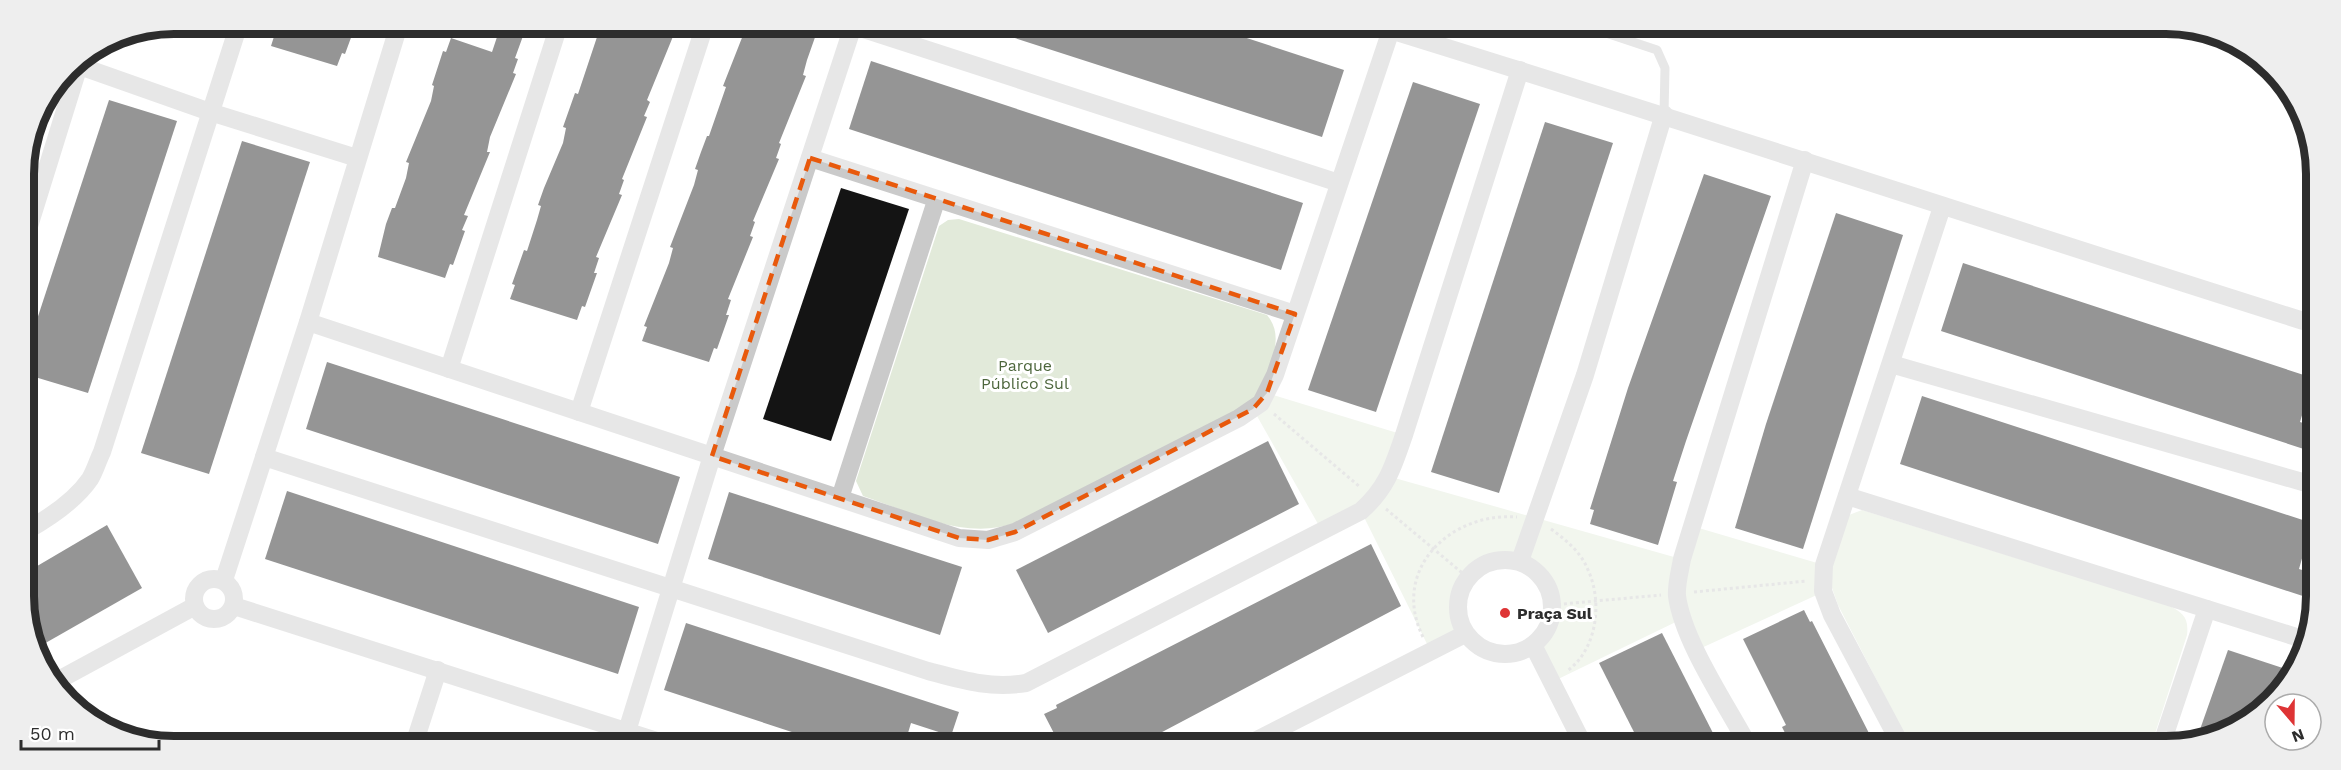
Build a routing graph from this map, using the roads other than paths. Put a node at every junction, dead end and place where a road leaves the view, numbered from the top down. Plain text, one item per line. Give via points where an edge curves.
1 (1384, 34) edge
2 (1404, 34) edge
3 (1610, 34) edge
4 (235, 35) edge
5 (396, 35) edge
6 (556, 35) edge
7 (702, 35) edge
8 (850, 35) edge
9 (880, 35) edge
10 (86, 66) edge
11 (1520, 70) junction
12 (74, 77) edge
13 (210, 112) junction
14 (1664, 114) junction
15 (357, 158) junction
16 (810, 158) junction
17 (1805, 160) junction
18 (1339, 183) junction
19 (936, 201) junction
20 (35, 206) edge
21 (1942, 207) junction
22 (1295, 314) junction
23 (308, 322) junction
24 (2306, 322) edge
25 (1890, 364) junction
26 (449, 369) junction
27 (579, 412) junction
28 (712, 456) junction
29 (264, 457) junction
30 (2306, 483) edge
31 (1847, 496) junction
32 (840, 498) junction
33 (34, 527) edge
34 (1520, 561) junction
35 (224, 580) junction
36 (671, 588) junction
37 (195, 606) junction
38 (234, 606) junction
39 (2207, 609) junction
40 (1465, 634) junction
41 (2300, 638) edge
42 (1533, 645) junction
43 (438, 670) junction
44 (62, 679) edge
45 (627, 731) junction
46 (1266, 735) edge
47 (1579, 735) edge
48 (1743, 735) edge
49 (1895, 735) edge
50 (2165, 735) edge
51 (417, 736) edge
52 (641, 736) edge

1 - 18 street
2 - 11 street
3 - 14 lane via 1657,50 1665,68
4 - 13 street
5 - 15 street
6 - 26 street
7 - 27 street
8 - 16 street
9 - 18 street
10 - 13 street
11 - 14 street
11 - 36 street via 1390,477 1361,511 1057,669 1026,683 1005,687 984,686 928,671
12 - 20 street
13 - 15 street
13 - 33 street via 102,452 90,478 50,518
14 - 17 street
14 - 34 street via 1585,375
15 - 23 street
16 - 19 street
16 - 28 street
17 - 21 street
17 - 48 street via 1682,559 1677,594 1697,650
18 - 22 street
19 - 22 street
19 - 32 street
21 - 24 street
21 - 25 street
22 - 32 street via 1267,393 1253,409 1015,532 988,540 959,538
23 - 26 street
23 - 29 street
25 - 30 street
25 - 31 street
26 - 27 street
27 - 28 street
28 - 32 street
28 - 36 street
29 - 35 street
29 - 36 street
31 - 39 street
31 - 49 street via 1824,565 1823,591
34 - 40 street via 1492,561 1467,577 1457,605
34 - 42 street via 1543,578 1552,605 1547,627
35 - 37 street via 212,578 201,583 194,594
35 - 38 street via 234,591
36 - 45 street
37 - 38 street via 202,616 214,620 226,616
37 - 44 street
38 - 43 street
39 - 41 street
39 - 50 street
40 - 42 street via 1491,653 1519,652
40 - 46 street
42 - 47 street
43 - 45 street
43 - 51 street
45 - 52 street

